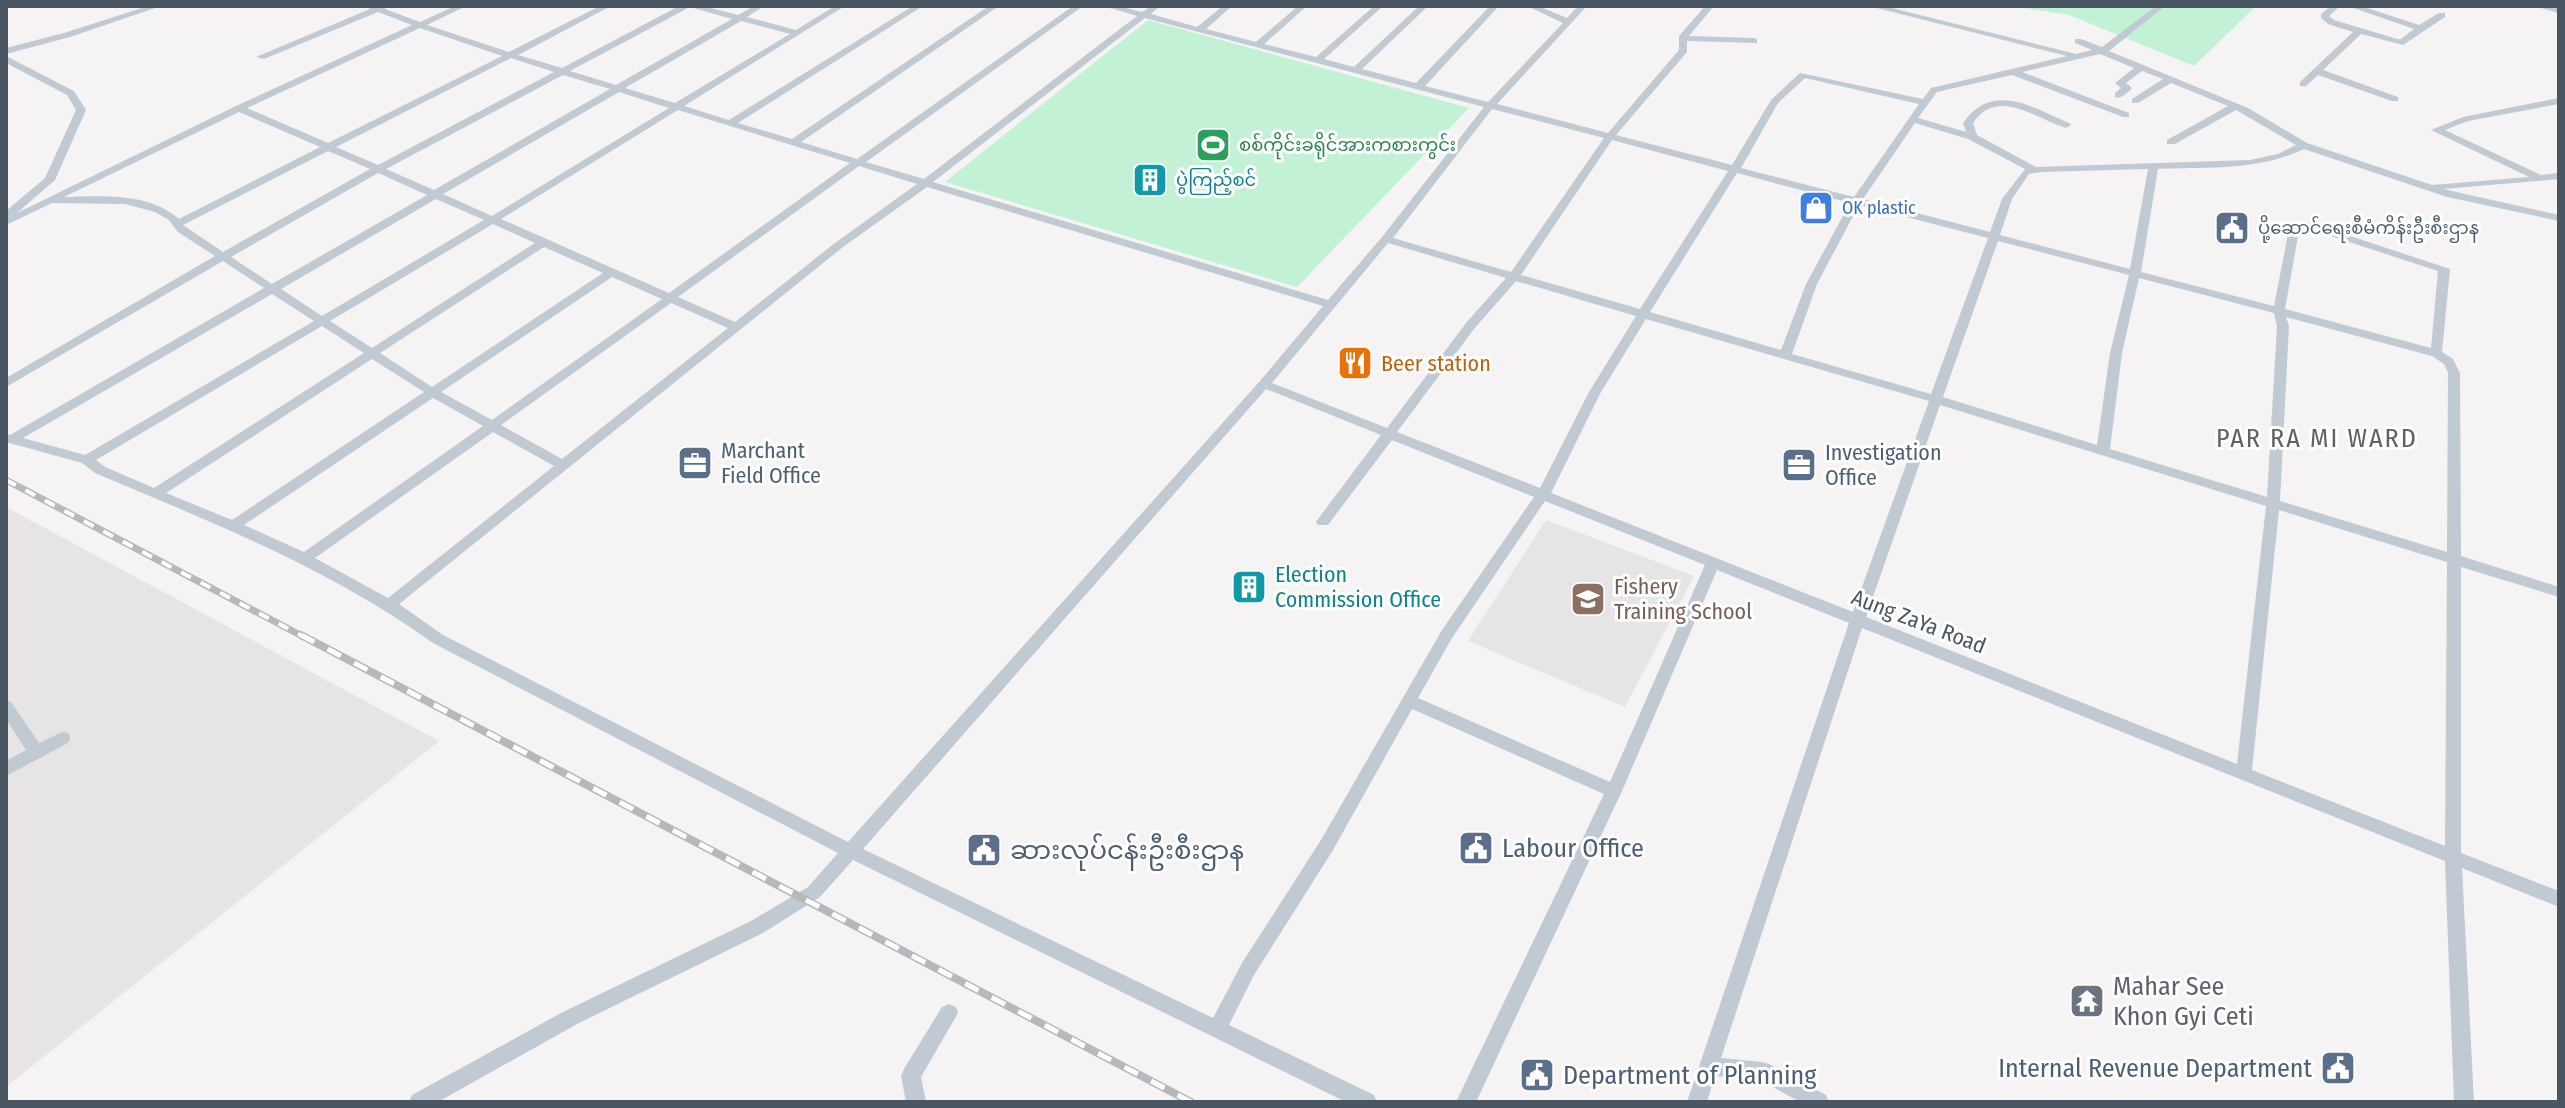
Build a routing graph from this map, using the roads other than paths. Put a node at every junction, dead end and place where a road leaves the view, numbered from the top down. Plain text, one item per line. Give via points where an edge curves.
1 (157, 6) edge
2 (462, 6) edge
3 (607, 6) edge
4 (686, 6) edge
5 (693, 6) edge
6 (760, 6) edge
7 (841, 6) edge
8 (919, 6) edge
9 (995, 6) edge
10 (1079, 6) edge
11 (1108, 6) edge
12 (1156, 6) edge
13 (1228, 6) edge
14 (1303, 6) edge
15 (1379, 6) edge
16 (1424, 6) edge
17 (1495, 6) edge
18 (1531, 6) edge
19 (1583, 6) edge
20 (1710, 6) edge
21 (1873, 6) edge
22 (2161, 6) edge
23 (2336, 6) edge
24 (2352, 6) edge
25 (2544, 6) edge
26 (377, 7) edge
27 (2559, 10) edge
28 (1144, 15) junction
29 (2442, 15) dead end
30 (739, 18) junction
31 (1566, 21) junction
32 (420, 24) junction
33 (2420, 28) junction
34 (1200, 29) junction
35 (2359, 31) junction
36 (794, 32) junction
37 (1682, 38) junction
38 (1754, 41) dead end
39 (2078, 41) dead end
40 (1259, 44) junction
41 (2104, 50) junction
42 (6, 51) edge
43 (510, 53) junction
44 (2074, 54) junction
45 (261, 57) dead end
46 (6, 59) edge
47 (1319, 59) junction
48 (1817, 62) dead end
49 (2142, 66) junction
50 (1356, 70) junction
51 (562, 71) junction
52 (2011, 71) junction
53 (2318, 72) junction
54 (1803, 75) junction
55 (2172, 78) junction
56 (2303, 84) dead end
57 (1418, 87) junction
58 (616, 88) junction
59 (2118, 95) dead end
60 (2395, 99) dead end
61 (2135, 101) dead end
62 (2559, 101) edge
63 (1925, 102) junction
64 (674, 106) junction
65 (2236, 106) junction
66 (1489, 107) junction
67 (239, 108) junction
68 (2126, 115) dead end
69 (1912, 119) junction
70 (731, 123) junction
71 (2066, 125) dead end
72 (1972, 137) junction
73 (1609, 138) junction
74 (2171, 142) dead end
75 (793, 143) junction
76 (2303, 145) junction
77 (330, 146) junction
78 (855, 162) junction
79 (2153, 168) junction
80 (378, 169) junction
81 (1734, 170) junction
82 (2034, 170) junction
83 (2559, 176) edge
84 (2540, 178) junction
85 (925, 183) junction
86 (2559, 184) edge
87 (2424, 187) junction
88 (436, 195) junction
89 (55, 201) junction
90 (1856, 203) junction
91 (2559, 218) edge
92 (6, 219) edge
93 (492, 220) junction
94 (178, 223) junction
95 (1994, 237) junction
96 (1386, 239) junction
97 (544, 242) junction
98 (225, 257) junction
99 (612, 272) junction
100 (2134, 273) junction
101 (1515, 275) junction
102 (273, 289) junction
103 (669, 297) junction
104 (1329, 304) junction
105 (2279, 311) junction
106 (1646, 313) junction
107 (322, 321) junction
108 (738, 328) junction
109 (372, 353) junction
110 (2436, 353) junction
111 (1786, 355) junction
112 (6, 383) edge
113 (1264, 384) junction
114 (432, 392) junction
115 (1938, 400) junction
116 (494, 427) junction
117 (1391, 435) junction
118 (8, 439) edge
119 (2103, 450) junction
120 (87, 460) junction
121 (564, 466) junction
122 (1544, 493) junction
123 (154, 494) junction
124 (2273, 503) junction
125 (1323, 522) dead end
126 (231, 527) junction
127 (304, 559) junction
128 (2453, 561) junction
129 (1712, 565) junction
130 (2559, 592) edge
131 (391, 603) junction
132 (1857, 621) junction
133 (1409, 701) junction
134 (6, 706) edge
135 (62, 738) dead end
136 (36, 752) junction
137 (6, 769) edge
138 (2244, 773) junction
139 (1614, 791) junction
140 (850, 851) junction
141 (2453, 859) junction
142 (2559, 899) edge
143 (949, 1013) dead end
144 (1217, 1029) junction
145 (1709, 1066) junction
146 (419, 1102) edge
147 (916, 1102) edge
148 (1367, 1102) edge
149 (1466, 1102) edge
150 (1697, 1102) edge
151 (1819, 1102) edge
152 (2464, 1102) edge

1 - 42 street
2 - 32 street
3 - 43 street
4 - 51 street
5 - 30 street
6 - 30 street
7 - 36 street
8 - 70 street
9 - 75 street
10 - 78 street
11 - 28 street
12 - 28 street
13 - 34 street
14 - 40 street
15 - 47 street
16 - 50 street
17 - 57 street
18 - 31 street
19 - 31 street
20 - 37 street
21 - 44 street
22 - 41 street
23 - 35 street via 2325,18
24 - 33 street
25 - 27 street
26 - 32 street
26 - 45 street
28 - 34 street
28 - 85 street
29 - 33 street
30 - 36 street
30 - 58 street
31 - 66 street
32 - 43 street
32 - 67 street
33 - 35 street via 2401,43
34 - 40 street
35 - 53 street
36 - 64 street
37 - 38 street
37 - 73 street via 1684,50
39 - 41 street
40 - 47 street
41 - 44 street
41 - 49 street
43 - 51 street
43 - 77 street
44 - 52 street
46 - 92 street via 71,93 81,110 50,180
47 - 50 street
48 - 54 street
49 - 55 street
49 - 59 street via 2120,83 2127,88
50 - 57 street
51 - 58 street
51 - 80 street
52 - 63 street via 1934,90
52 - 68 street
53 - 56 street
53 - 60 street
54 - 63 street
54 - 81 street via 1774,102
55 - 61 street
55 - 65 street
57 - 66 street
58 - 64 street
58 - 88 street
62 - 84 street via 2436,128
63 - 69 street
64 - 70 street
64 - 93 street
65 - 74 street
65 - 76 street
66 - 73 street
66 - 96 street
67 - 77 street
67 - 89 street
69 - 72 street
69 - 90 street
70 - 75 street
71 - 72 street via 1997,101 1971,116
72 - 82 street
73 - 81 street
73 - 101 street
75 - 78 street
76 - 79 street via 2250,163
76 - 87 street
77 - 80 street
77 - 94 street
78 - 85 street
78 - 103 street
79 - 82 street
79 - 100 street
80 - 88 street
80 - 98 street
81 - 90 street
81 - 106 street
82 - 95 street via 2026,172 2007,199
83 - 84 street
84 - 86 street
84 - 87 street
85 - 104 street
85 - 108 street
87 - 91 street
88 - 93 street
88 - 102 street
89 - 92 street
89 - 94 street via 160,207
90 - 95 street
90 - 111 street via 1810,291
93 - 97 street
93 - 107 street
94 - 98 street
95 - 100 street
95 - 115 street
96 - 101 street
96 - 104 street
97 - 99 street
97 - 109 street
98 - 102 street
98 - 112 street
99 - 103 street
99 - 114 street
100 - 105 street
100 - 119 street
101 - 106 street
101 - 117 street via 1470,326
102 - 107 street
102 - 118 street
103 - 108 street
103 - 116 street
104 - 113 street
105 - 110 street
105 - 110 street via 2291,234 2305,224 2321,228 2444,269
105 - 124 street via 2283,326
106 - 111 street
106 - 122 street via 1595,392
107 - 109 street
107 - 120 street
108 - 121 street
109 - 114 street
109 - 123 street
110 - 128 street via 2454,373
111 - 115 street
113 - 117 street, Aung ZaYa Road
113 - 140 street
114 - 116 street
114 - 126 street
115 - 119 street
115 - 132 street
116 - 121 street
116 - 127 street
117 - 122 street, Aung ZaYa Road
117 - 125 street
118 - 120 street
119 - 124 street
120 - 123 street
121 - 131 street
122 - 129 street, Aung ZaYa Road
122 - 133 street via 1447,634
123 - 126 street
124 - 128 street
124 - 138 street
126 - 127 street
127 - 131 street
128 - 130 street
128 - 141 street
129 - 132 street, Aung ZaYa Road
129 - 139 street
131 - 140 street via 438,639
132 - 138 street, Aung ZaYa Road
132 - 145 street
133 - 139 street
133 - 144 street
134 - 136 street
135 - 136 street
136 - 137 street
138 - 141 street, Aung ZaYa Road
139 - 149 street
140 - 144 street
140 - 146 street via 804,900 570,1018
141 - 142 street, Aung ZaYa Road
141 - 152 street
143 - 147 street via 911,1076
144 - 148 street
145 - 150 street
145 - 151 street via 1762,1071

